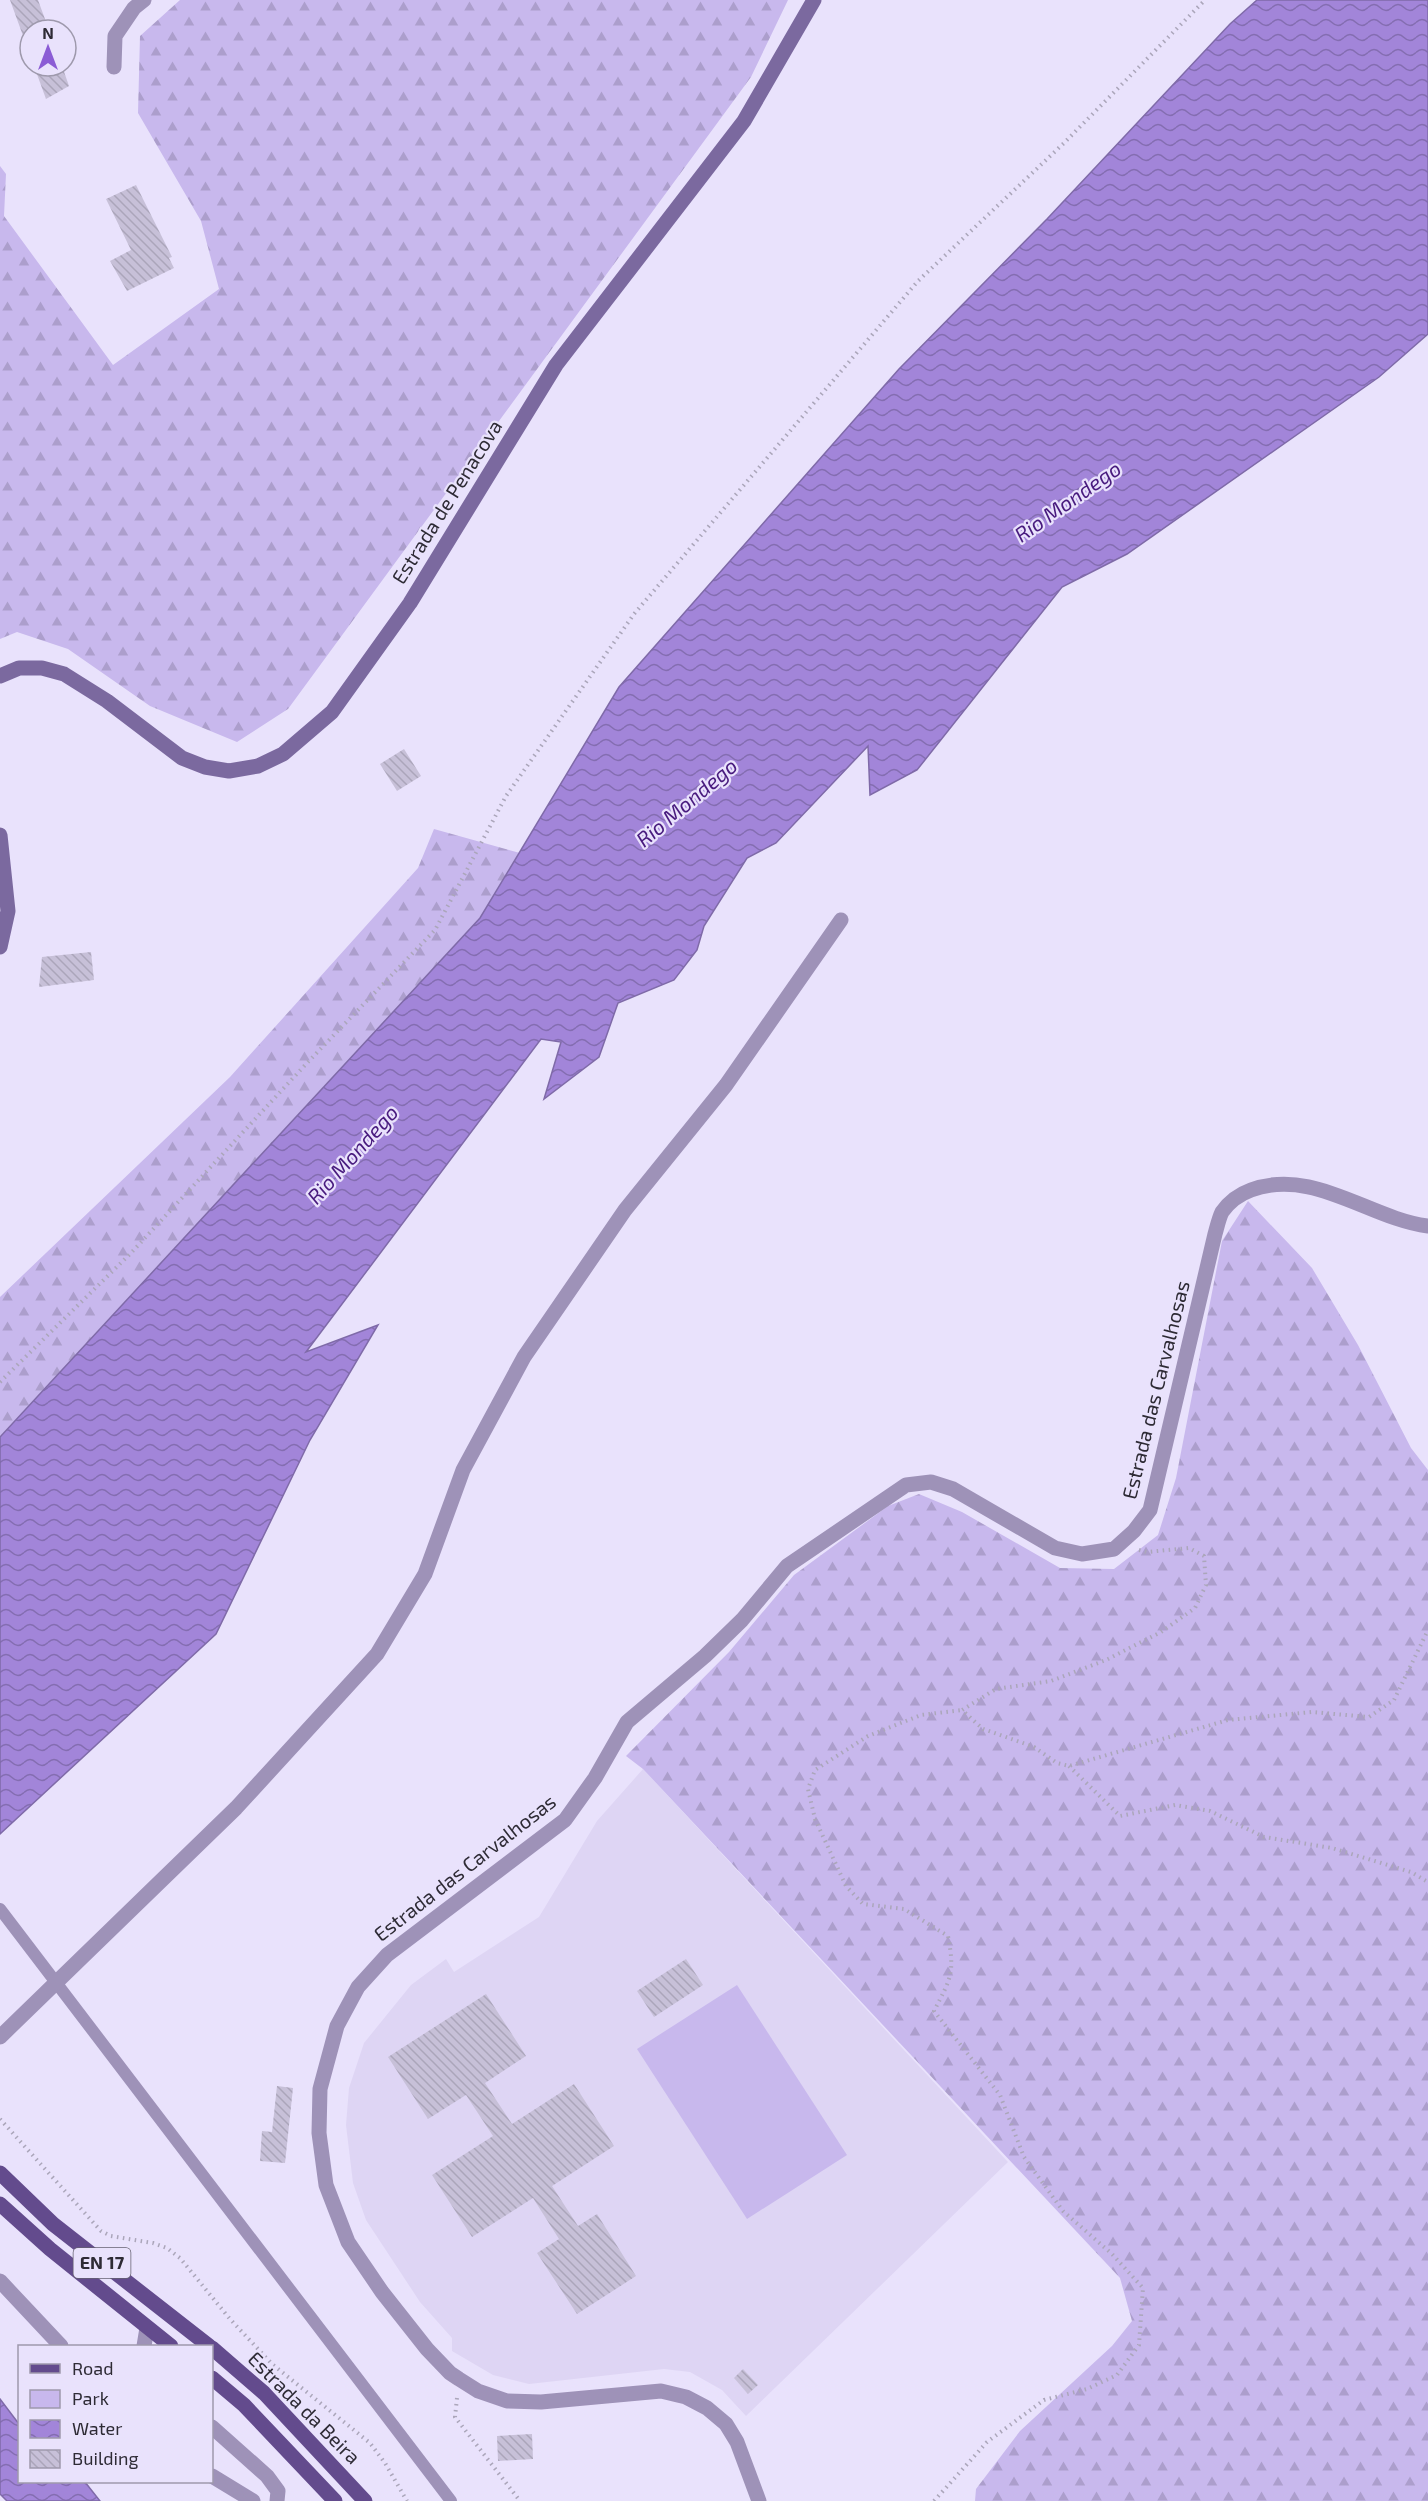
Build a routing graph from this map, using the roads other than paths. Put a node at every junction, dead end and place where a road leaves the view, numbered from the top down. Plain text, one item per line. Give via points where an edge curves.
1 (144, 0) edge
2 (814, 0) edge
3 (114, 67) dead end
4 (0, 676) edge
5 (0, 835) edge
6 (841, 920) dead end
7 (0, 947) edge
8 (1428, 1226) edge
9 (0, 1909) edge
10 (0, 2037) edge
11 (0, 2173) edge
12 (0, 2204) edge
13 (0, 2281) edge
14 (147, 2328) junction
15 (60, 2345) edge
16 (144, 2345) edge
17 (170, 2345) edge
18 (207, 2345) edge
19 (213, 2350) edge
20 (213, 2379) edge
21 (213, 2428) edge
22 (213, 2477) edge
23 (434, 2478) junction
24 (253, 2501) edge
25 (277, 2501) edge
26 (335, 2501) edge
27 (365, 2501) edge
28 (444, 2501) edge
29 (451, 2501) edge
30 (759, 2501) edge

1 - 3 street via 115,36
2 - 4 main road, Estrada de Penacova via 744,121 556,365 410,603 332,712 283,754 258,766 229,771 205,767 182,758 64,674 42,668 19,668
5 - 7 main road via 8,911
6 - 10 street via 726,1085 625,1210 524,1357 463,1470 425,1574 376,1654 236,1808
8 - 30 street, Estrada das Carvalhosas via 1293,1184 1266,1185 1239,1195 1222,1212 1215,1234 1150,1510 1134,1531 1114,1549 1082,1554 1055,1548 953,1489 931,1482 906,1485 787,1566 735,1627 627,1722 565,1820 387,1955 358,1987 337,2026 320,2089 319,2133 326,2185 348,2242 427,2349 459,2379 507,2401 541,2402 661,2391 686,2397 726,2424 737,2442
9 - 23 lane
11 - 18 main road, Estrada da Beira / EN 17 via 53,2224
12 - 14 main road, EN 17
13 - 15 street
14 - 16 street
14 - 17 main road, EN 17
19 - 27 main road, Estrada da Beira / EN 17 via 264,2393
20 - 26 main road, Estrada da Beira via 244,2405
21 - 25 street via 267,2476 278,2492
22 - 24 street
23 - 28 lane
23 - 29 lane

